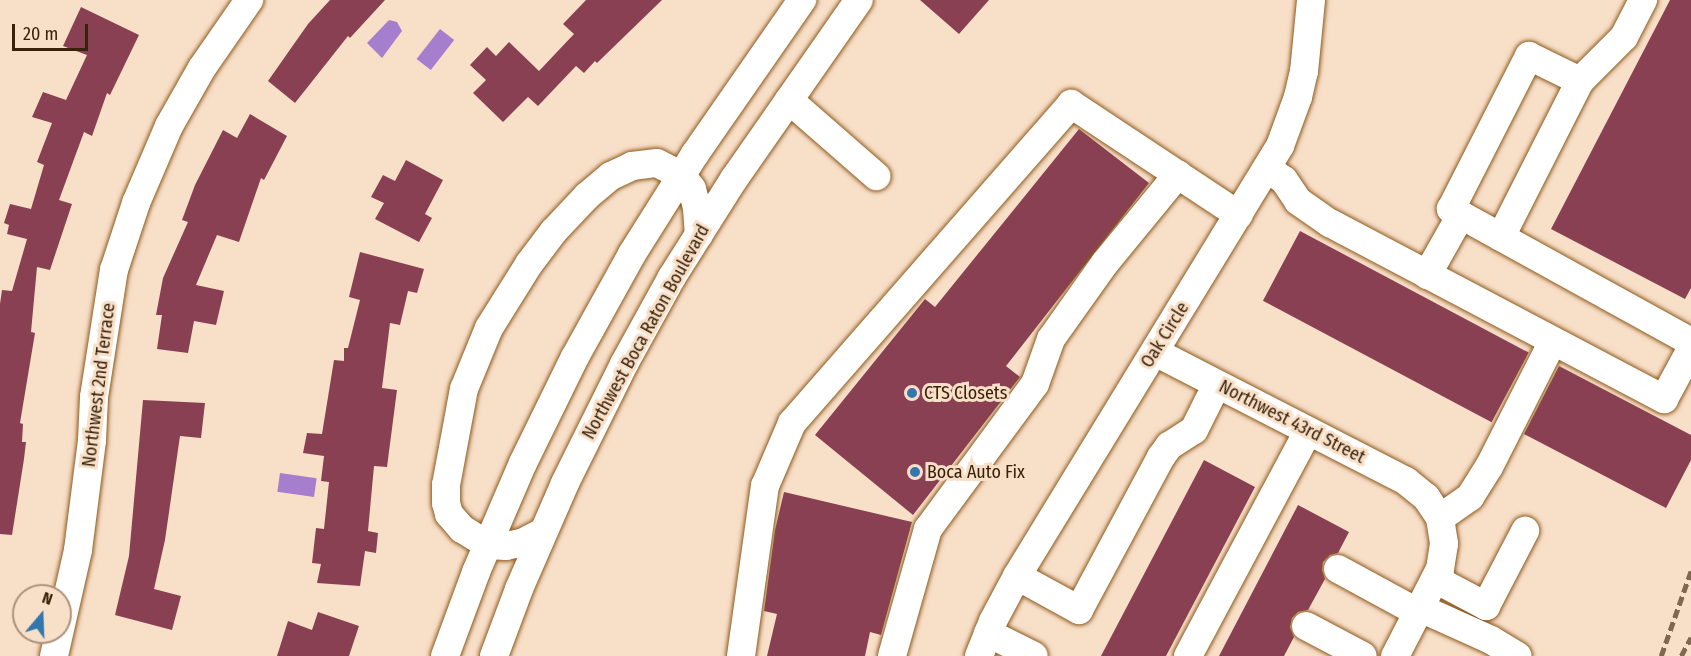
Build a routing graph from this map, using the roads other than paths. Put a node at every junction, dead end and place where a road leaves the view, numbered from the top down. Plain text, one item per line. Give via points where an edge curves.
1 (249, 0) edge
2 (802, 0) edge
3 (859, 0) edge
4 (1311, 0) edge
5 (1642, 0) edge
6 (1580, 81) junction
7 (789, 100) junction
8 (1268, 170) junction
9 (1178, 174) junction
10 (682, 176) junction
11 (876, 176) dead end
12 (1239, 215) junction
13 (1461, 215) junction
14 (699, 235) junction
15 (1501, 237) junction
16 (1427, 275) junction
17 (1553, 341) junction
18 (1691, 342) edge
19 (1691, 348) edge
20 (1155, 352) junction
21 (1217, 384) junction
22 (1308, 430) junction
23 (1433, 507) junction
24 (543, 531) junction
25 (1525, 531) dead end
26 (488, 545) junction
27 (1338, 569) dead end
28 (1017, 576) junction
29 (1435, 579) junction
30 (1419, 610) junction
31 (1306, 626) dead end
32 (983, 644) edge
33 (54, 656) edge
34 (445, 656) edge
35 (494, 656) edge
36 (741, 656) edge
37 (892, 656) edge
38 (1034, 656) edge
39 (1188, 656) edge
40 (1363, 656) edge
41 (1395, 656) edge
42 (1518, 656) edge

1 - 33 street, Northwest 2nd Terrace via 202,68 169,126 136,202 114,270 94,397 78,550
2 - 10 street
3 - 7 street, Northwest Boca Raton Boulevard
4 - 8 street, Oak Circle via 1298,97
5 - 6 street via 1624,37
6 - 13 street via 1529,56 1451,209
6 - 15 street
7 - 11 street
7 - 14 street, Northwest Boca Raton Boulevard
8 - 12 street, Oak Circle
8 - 16 street via 1284,180 1310,212
9 - 12 street
9 - 36 street via 1071,104 792,423 765,486
9 - 37 street via 1092,282 1052,339 1035,384 928,529
10 - 14 street via 692,189
10 - 26 street via 632,254 575,357
10 - 26 street via 657,163 632,166 611,176 554,231 522,273 489,328 464,389 446,485 450,514 462,529
12 - 20 street, Oak Circle
13 - 15 street
13 - 16 street
14 - 24 street, Northwest Boca Raton Boulevard via 616,379
15 - 18 street
16 - 17 street
17 - 19 street via 1664,399
17 - 23 street via 1470,497
20 - 21 street, Northwest 43rd Street
20 - 28 street, Oak Circle
21 - 22 street, Northwest 43rd Street
21 - 28 street via 1194,430 1169,446 1161,457 1078,610
22 - 23 street, Northwest 43rd Street via 1406,481
22 - 39 street
23 - 29 street via 1444,544
24 - 26 street via 521,543
24 - 35 street, Northwest Boca Raton Boulevard
25 - 29 street via 1486,606
26 - 34 street
27 - 30 street
28 - 32 street, Oak Circle
29 - 30 street
30 - 41 street
30 - 42 street
31 - 40 street
32 - 38 street

